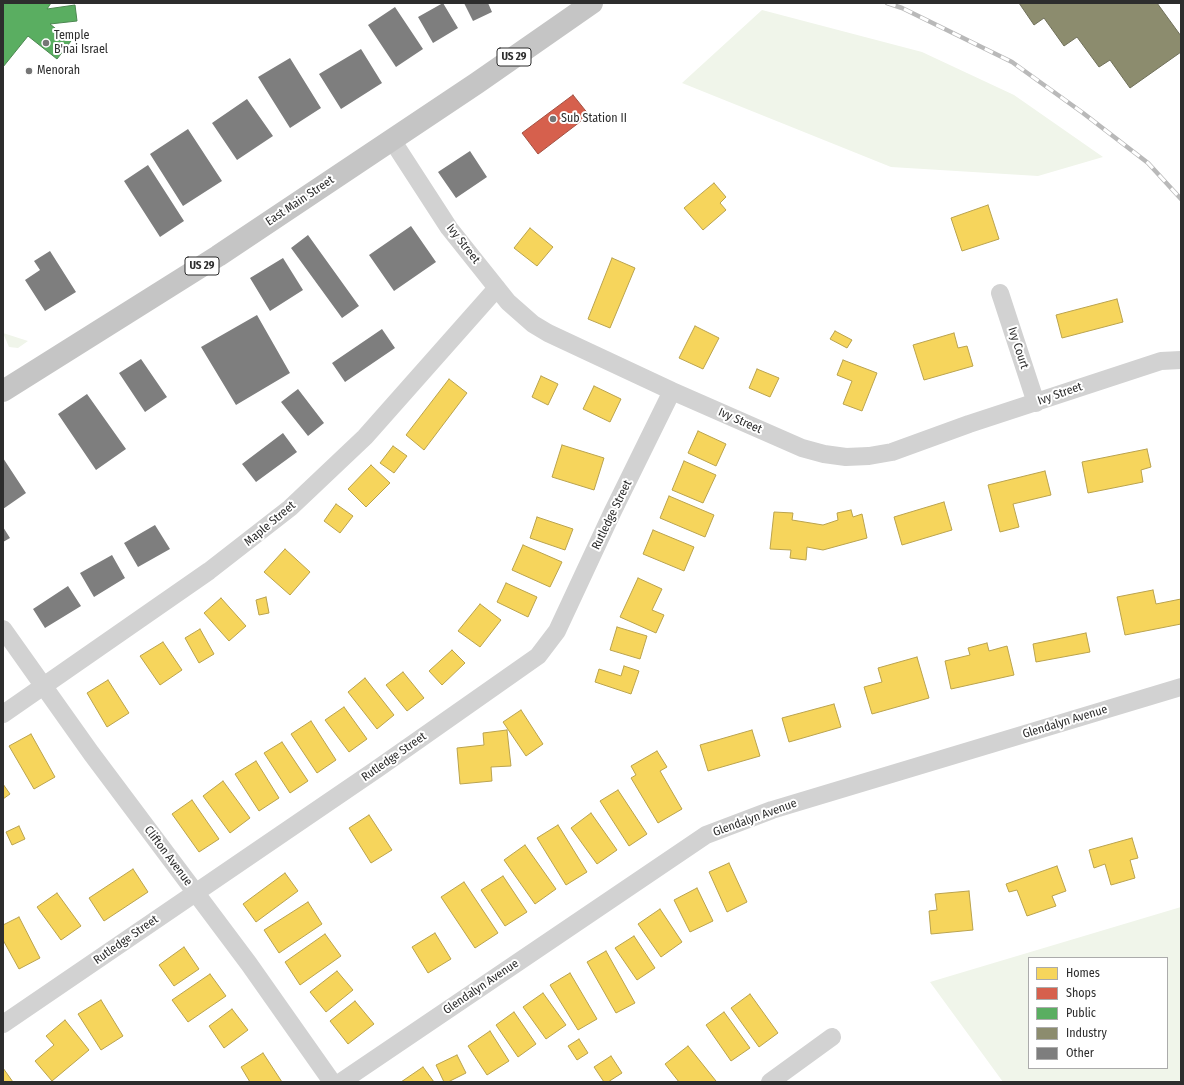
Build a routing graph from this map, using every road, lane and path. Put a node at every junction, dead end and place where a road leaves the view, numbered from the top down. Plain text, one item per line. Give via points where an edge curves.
1 (592, 3) edge
2 (392, 140) junction
3 (497, 288) junction
4 (1000, 293) dead end
5 (1181, 360) edge
6 (5, 385) edge
7 (672, 391) junction
8 (1036, 402) junction
9 (3, 629) edge
10 (44, 686) junction
11 (1181, 687) edge
12 (3, 714) edge
13 (195, 892) junction
14 (3, 1024) edge
15 (832, 1037) dead end
16 (332, 1082) edge
17 (341, 1082) edge
18 (770, 1082) edge

1 - 2 main road, East Main Street / US 29
2 - 3 street, Ivy Street via 449,228
2 - 6 main road, East Main Street / US 29 via 218,256
3 - 7 street, Ivy Street via 520,314 543,330
3 - 10 street, Maple Street via 365,437 290,508 209,571
4 - 8 street, Ivy Court
5 - 8 street, Ivy Street via 1161,361
7 - 8 street, Ivy Street via 802,448 846,457 892,452
7 - 13 street, Rutledge Street via 557,631 538,656
9 - 10 street, Clifton Avenue
10 - 12 street, Maple Street
10 - 13 street, Clifton Avenue
11 - 17 street, Glendalyn Avenue via 772,810 706,835
13 - 14 street, Rutledge Street
13 - 16 street, Clifton Avenue
15 - 18 street

